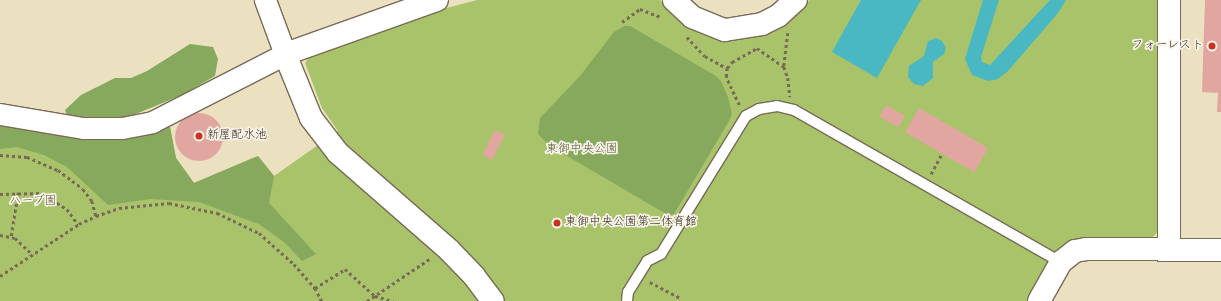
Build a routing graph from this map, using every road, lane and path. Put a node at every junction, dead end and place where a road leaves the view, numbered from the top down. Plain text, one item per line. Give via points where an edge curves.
1 (265, 0) edge
2 (437, 0) edge
3 (796, 0) edge
4 (1169, 0) edge
5 (665, 10) edge
6 (666, 21) dead end
7 (622, 22) dead end
8 (786, 26) dead end
9 (683, 33) dead end
10 (285, 54) junction
11 (784, 67) junction
12 (727, 68) junction
13 (787, 109) junction
14 (0, 114) edge
15 (746, 116) junction
16 (0, 155) edge
17 (941, 155) dead end
18 (931, 174) dead end
19 (18, 193) junction
20 (0, 194) edge
21 (96, 216) junction
22 (78, 224) junction
23 (0, 235) edge
24 (11, 236) junction
25 (446, 248) junction
26 (1168, 249) junction
27 (1221, 250) edge
28 (33, 255) junction
29 (1061, 262) junction
30 (0, 276) edge
31 (650, 282) dead end
32 (315, 288) junction
33 (375, 296) junction
34 (680, 298) dead end
35 (322, 301) edge
36 (367, 301) edge
37 (393, 301) edge
38 (493, 301) edge
39 (627, 301) edge
40 (1039, 301) edge

1 - 10 street
2 - 10 street
3 - 5 street via 778,16 762,24 725,30
4 - 26 street
5 - 6 path
5 - 7 path via 640,9
8 - 11 path via 788,44
9 - 12 path via 705,56
10 - 14 street via 152,122 122,128 83,128
10 - 25 street via 311,118 332,154
11 - 12 path via 757,48 732,62
11 - 13 path via 790,94
12 - 15 path via 726,77 731,90
13 - 15 lane via 777,106 759,109
13 - 29 lane via 794,110
15 - 39 lane via 661,254 647,261 628,292
16 - 21 path via 27,157 58,170 83,189 92,201
17 - 18 path
19 - 20 path
19 - 22 path via 33,192 49,196 67,209
19 - 24 path
21 - 22 path
21 - 32 path via 119,208 162,204 217,213 236,220 275,245
22 - 28 path
23 - 24 path
24 - 28 path
25 - 33 path
25 - 38 street via 474,276
26 - 27 street
26 - 29 street via 1090,245 1075,251
28 - 30 path
29 - 40 street
31 - 34 path
32 - 33 path via 345,269
32 - 35 path
33 - 36 path
33 - 37 path

